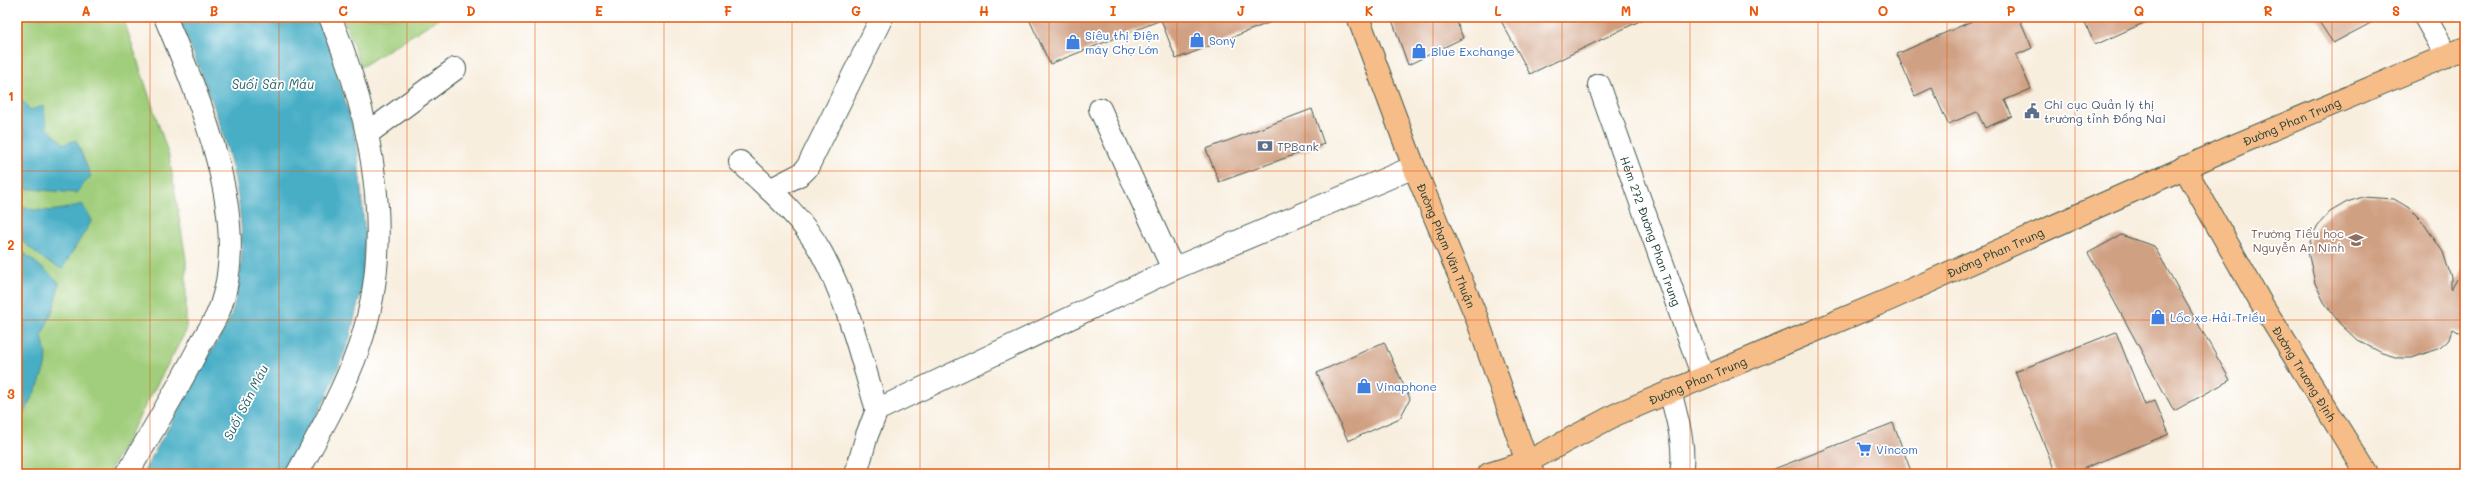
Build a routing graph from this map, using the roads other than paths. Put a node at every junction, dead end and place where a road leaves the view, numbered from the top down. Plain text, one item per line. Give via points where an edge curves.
1 (164, 17) edge
2 (330, 17) edge
3 (882, 17) edge
4 (1358, 17) edge
5 (2425, 17) edge
6 (2456, 52) edge
7 (455, 69) dead end
8 (1599, 85) dead end
9 (1100, 109) dead end
10 (367, 134) junction
11 (740, 162) dead end
12 (1414, 167) junction
13 (2184, 167) junction
14 (770, 190) junction
15 (1172, 269) junction
16 (1703, 378) junction
17 (1670, 392) junction
18 (878, 410) junction
19 (1530, 468) edge
20 (127, 474) edge
21 (297, 474) edge
22 (856, 474) edge
23 (1490, 474) edge
24 (1681, 474) edge
25 (2367, 474) edge

1 - 20 street via 188,70 210,138 228,206 231,257 221,305
2 - 10 street via 341,44
3 - 14 street via 808,168
4 - 12 main road, Đường Phạm Văn Thuận
5 - 6 street
6 - 13 main road, Đường Phan Trung
7 - 10 street
8 - 16 street, Hẻm 272 Đường Phan Trung
9 - 15 street
10 - 21 street via 375,182 378,236 374,288 360,346 337,403
11 - 14 street
12 - 15 street
12 - 19 main road, Đường Phạm Văn Thuận via 1476,316
13 - 16 main road, Đường Phan Trung via 1888,300
13 - 25 main road, Đường Trương Định via 2261,303
14 - 18 street via 786,205 821,251 839,290
15 - 18 street
16 - 17 main road, Đường Phan Trung
17 - 19 main road, Đường Phan Trung via 1617,414
17 - 24 street via 1682,435
18 - 22 street via 867,435
19 - 23 main road, Đường Phan Trung

